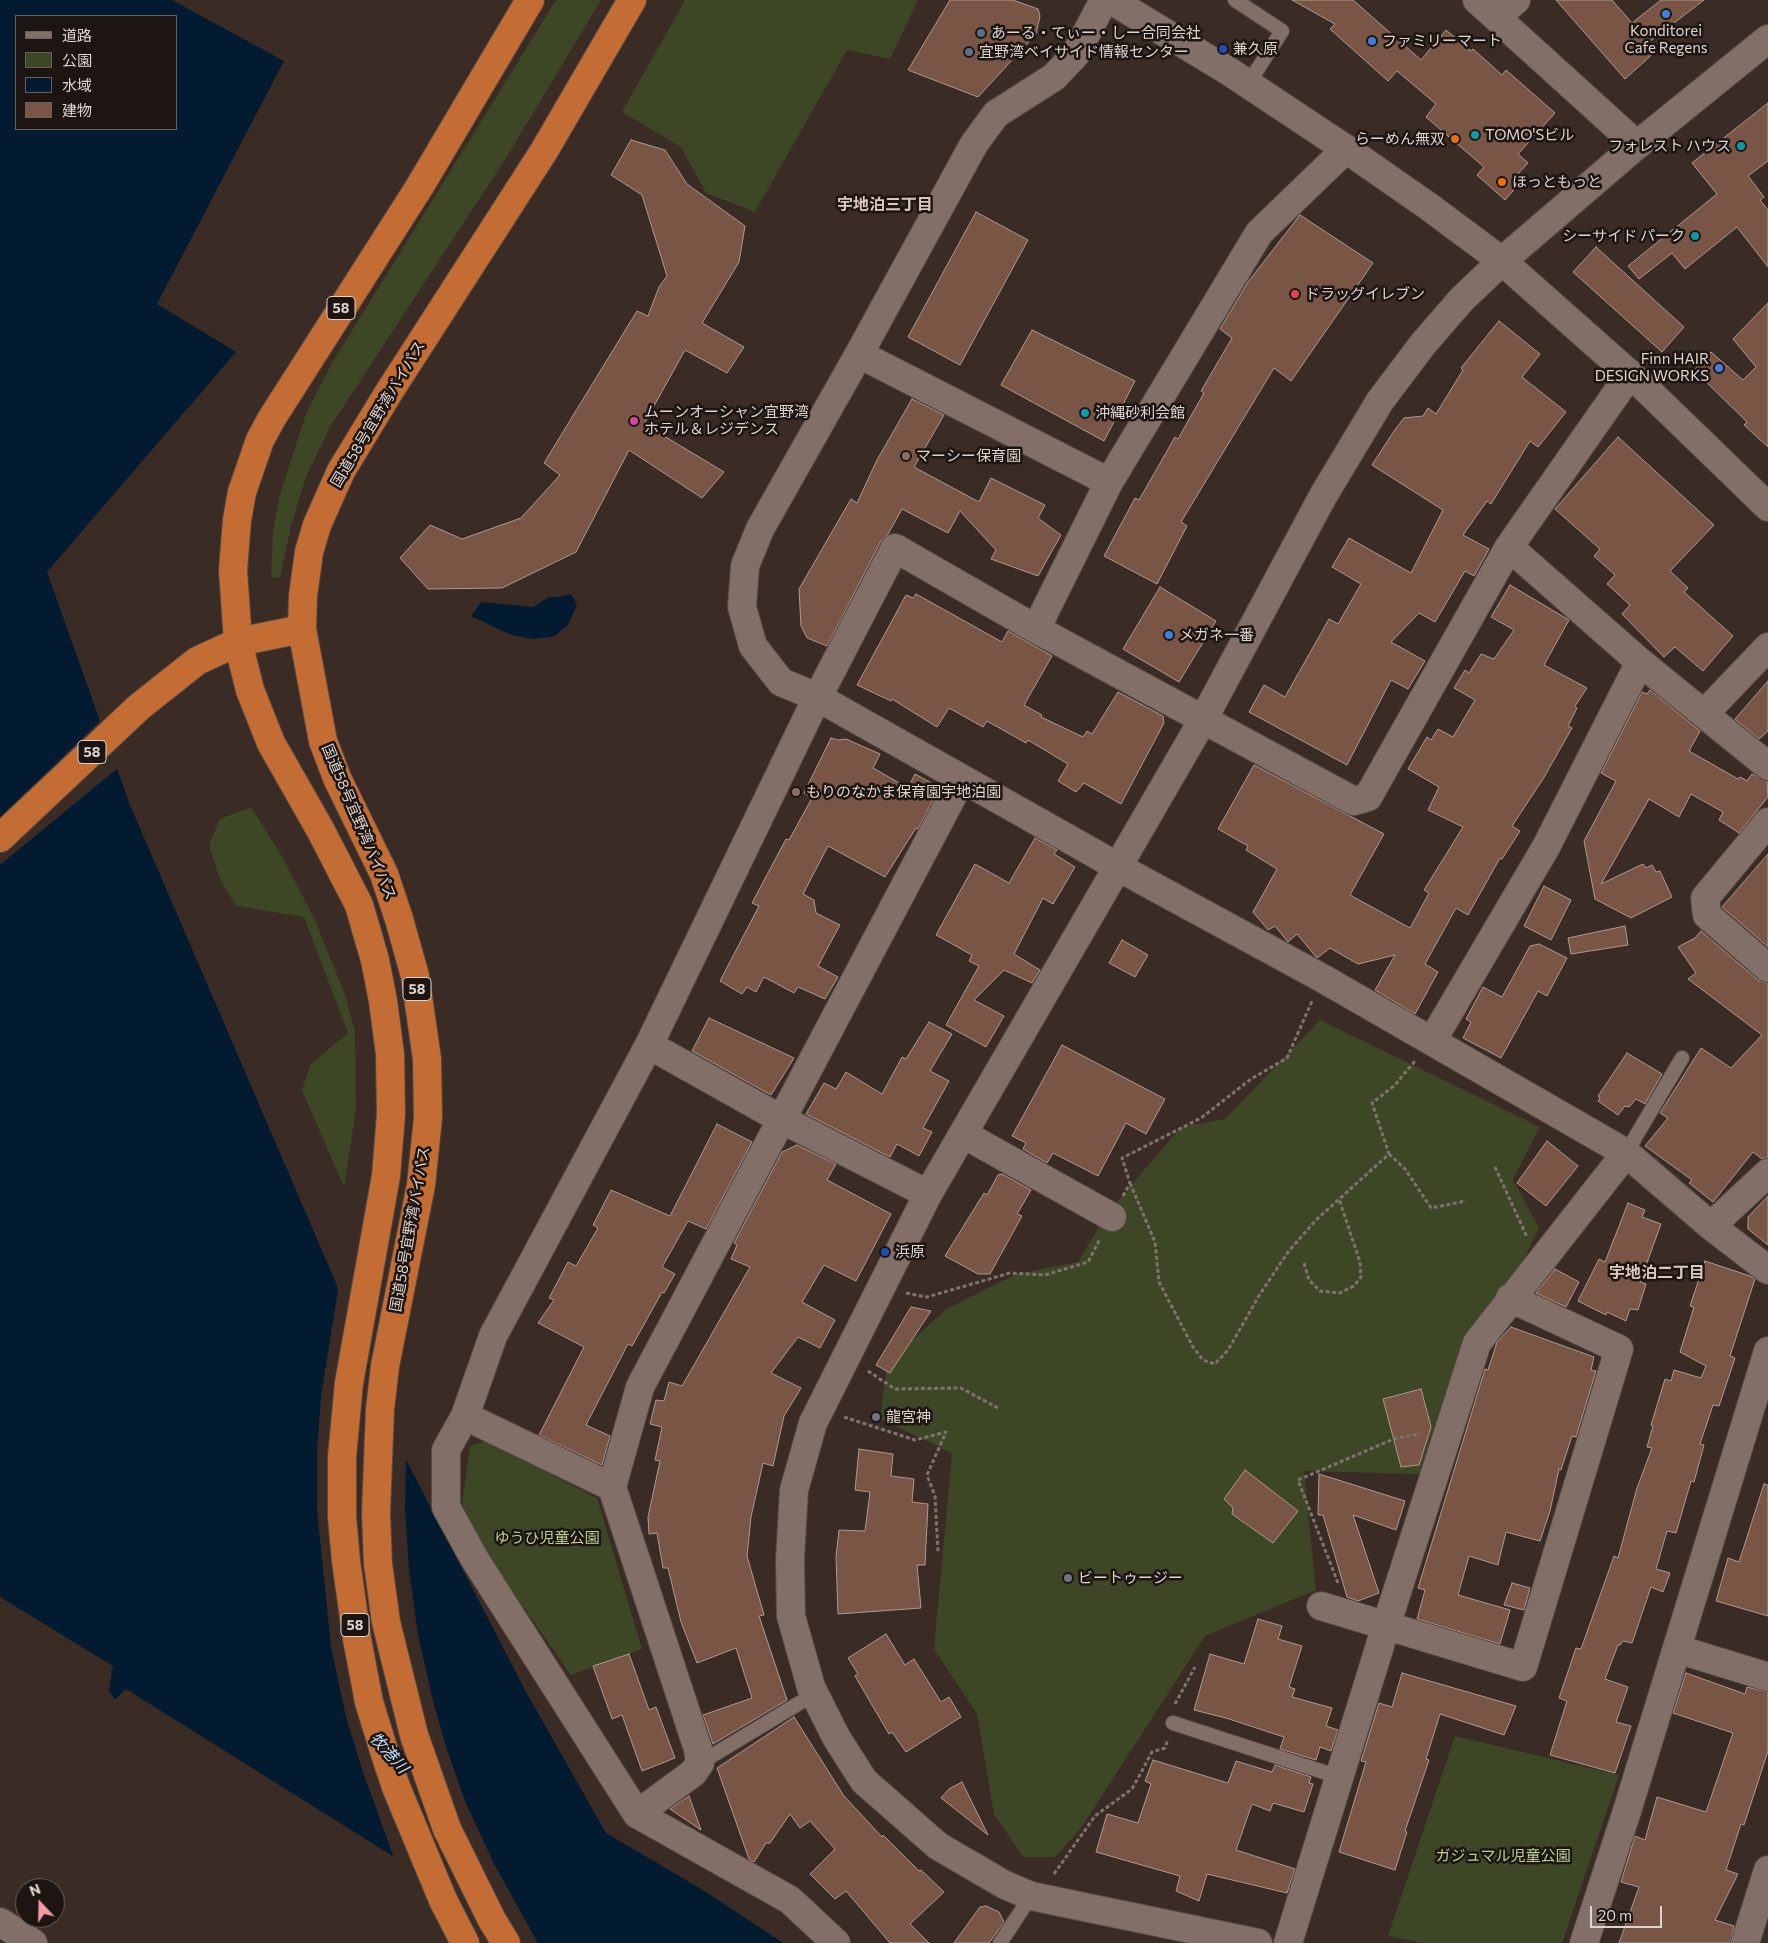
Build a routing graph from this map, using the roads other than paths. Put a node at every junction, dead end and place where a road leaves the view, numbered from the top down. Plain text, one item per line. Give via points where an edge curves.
1 (632, 0) edge
2 (1104, 0) edge
3 (1111, 0) edge
4 (1236, 0) edge
5 (530, 1) edge
6 (1496, 6) edge
7 (1768, 39) edge
8 (1248, 84) junction
9 (1636, 145) junction
10 (1346, 149) junction
11 (1502, 261) junction
12 (859, 354) junction
13 (1630, 374) junction
14 (1109, 482) junction
15 (1768, 507) edge
16 (1509, 547) junction
17 (302, 628) junction
18 (1036, 629) junction
19 (238, 642) junction
20 (1768, 648) edge
21 (1640, 662) junction
22 (817, 697) junction
23 (1704, 714) junction
24 (1204, 718) junction
25 (1768, 766) edge
26 (961, 780) junction
27 (1768, 822) edge
28 (0, 838) edge
29 (1118, 867) junction
30 (1768, 968) edge
31 (1432, 1041) junction
32 (648, 1045) junction
33 (1682, 1058) dead end
34 (782, 1119) junction
35 (963, 1134) junction
36 (1626, 1152) junction
37 (1768, 1173) edge
38 (928, 1194) junction
39 (1112, 1217) road end
40 (1711, 1226) junction
41 (1768, 1270) edge
42 (1510, 1298) junction
43 (1768, 1351) edge
44 (465, 1416) junction
45 (612, 1487) junction
46 (1321, 1606) dead end
47 (1386, 1626) junction
48 (1677, 1649) junction
49 (1768, 1678) edge
50 (806, 1699) dead end
51 (1173, 1723) road end
52 (700, 1763) junction
53 (1339, 1778) junction
54 (637, 1814) junction
55 (1768, 1870) edge
56 (1035, 1896) junction
57 (0, 1922) edge
58 (34, 1943) edge
59 (465, 1943) edge
60 (506, 1943) edge
61 (836, 1943) edge
62 (1000, 1943) edge
63 (1258, 1943) edge
64 (1288, 1943) edge
65 (1584, 1943) edge
66 (1745, 1943) edge

1 - 17 highway, 国道58号宜野湾バイパス / 58 via 544,151 341,471 309,552
2 - 12 street via 1075,55 1054,77 996,114 974,144
3 - 8 street
4 - 8 lane via 1282,31
5 - 19 highway, 58 via 420,186 287,391 260,440 242,492 237,520 233,570
6 - 9 street
7 - 9 street
8 - 10 street
9 - 11 street
10 - 11 street
10 - 14 street via 1259,233
11 - 13 street
11 - 24 street via 1462,299 1380,401 1323,496
12 - 14 street
12 - 22 street via 760,529 745,566 742,607 753,646 782,682
13 - 15 street
13 - 16 street
14 - 18 street
16 - 21 street
16 - 24 street via 1368,797 1354,801
17 - 19 highway, 58
17 - 60 highway, 国道58号宜野湾バイパス / 58 via 323,741 394,904 415,976 424,1028 428,1088 425,1155 380,1409 376,1513 378,1564 386,1622 414,1735 447,1829
18 - 22 street via 895,548
18 - 24 street
19 - 28 highway, 58 via 197,661 139,707
19 - 59 highway, 58 via 250,690 271,743 359,904 383,1001 390,1054 391,1114 386,1176 349,1383 342,1457 342,1517 350,1600 370,1702 385,1754 443,1900
20 - 23 street
21 - 23 street
21 - 31 street via 1546,846
22 - 26 street
22 - 32 street
23 - 25 street
24 - 29 street
26 - 29 street
26 - 34 street
27 - 30 street via 1705,898 1708,915
29 - 31 street
29 - 35 street
31 - 36 street
32 - 34 street
32 - 44 street via 494,1336
33 - 36 lane
34 - 38 street
34 - 45 street via 640,1387
35 - 38 street
35 - 39 street
36 - 40 street
36 - 42 street
37 - 40 street
38 - 56 street via 813,1424 794,1490 791,1616 811,1687 836,1737 864,1781 938,1846 1005,1885
40 - 41 street
42 - 47 street via 1477,1343
42 - 47 street via 1619,1350 1523,1667
43 - 48 street
44 - 45 street
44 - 54 street via 446,1450 446,1507 474,1558
45 - 52 street
46 - 47 street
47 - 53 street
48 - 49 street
48 - 65 street
50 - 52 lane
51 - 53 lane
52 - 54 street via 693,1773
53 - 64 street
54 - 61 street via 790,1900
55 - 66 street
56 - 62 lane
56 - 63 street
57 - 58 street

